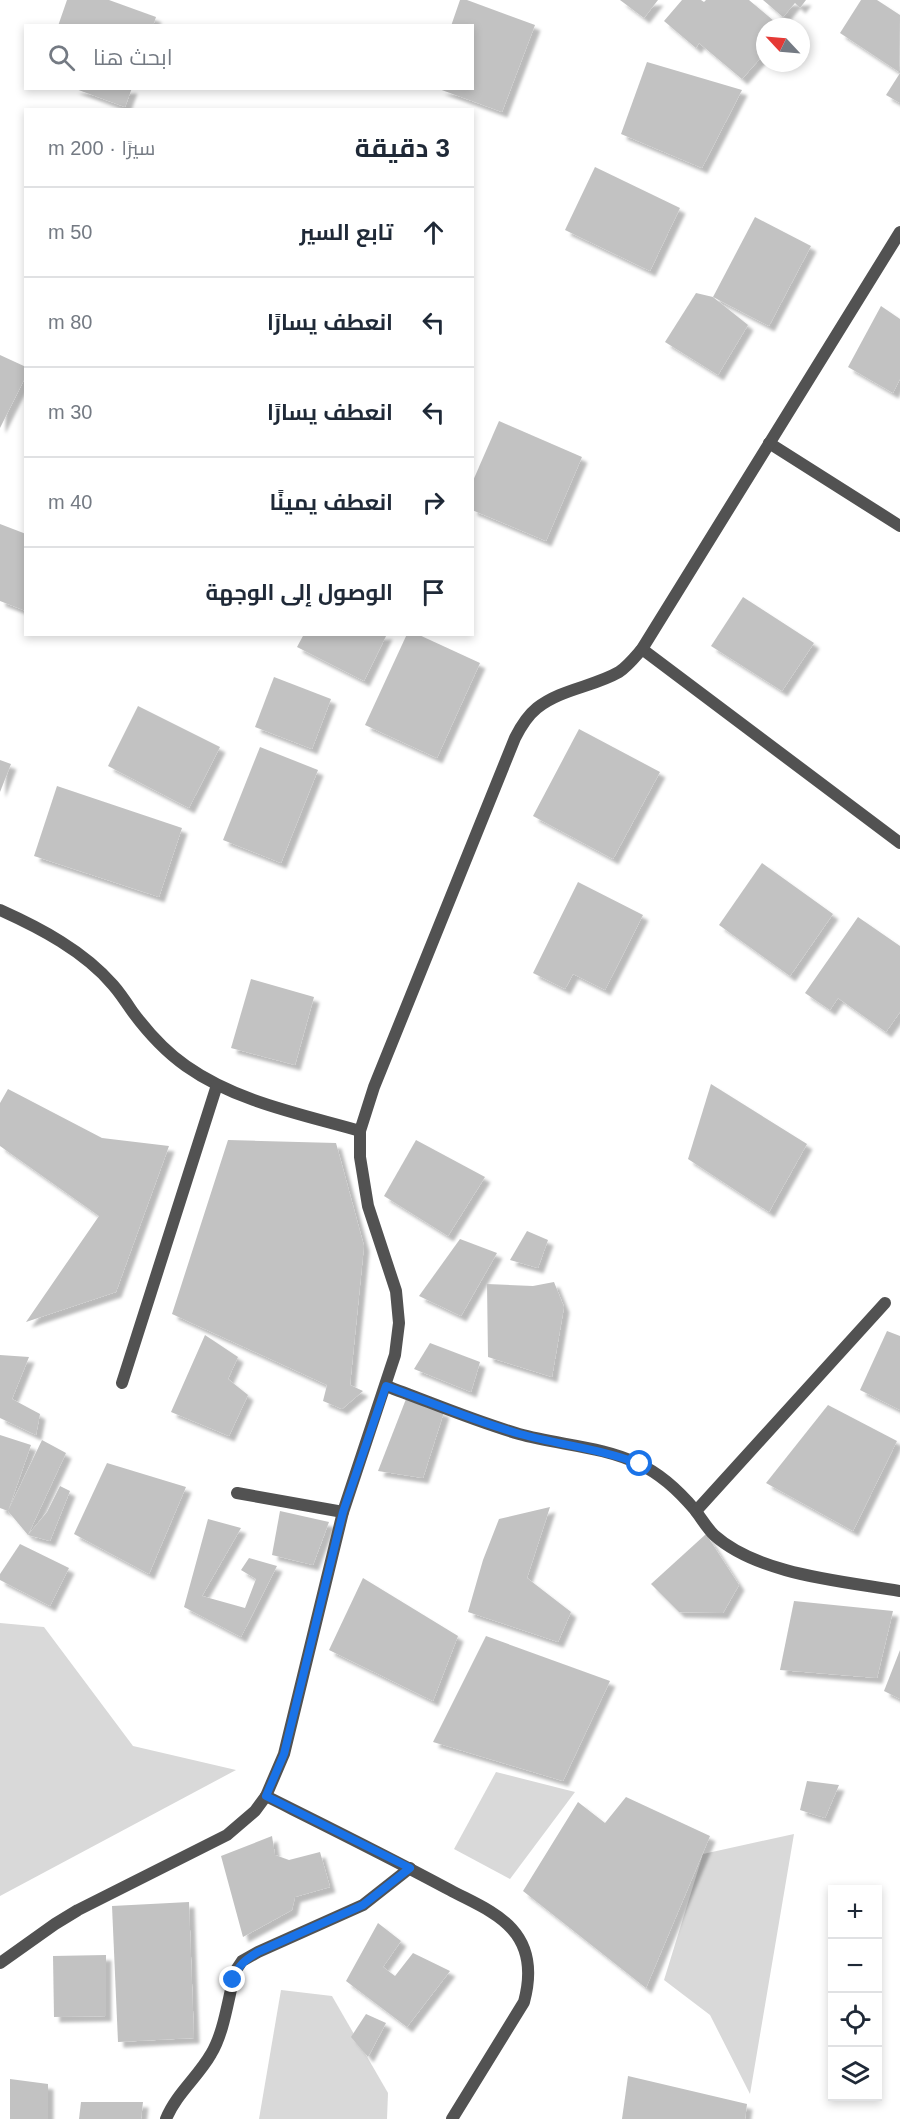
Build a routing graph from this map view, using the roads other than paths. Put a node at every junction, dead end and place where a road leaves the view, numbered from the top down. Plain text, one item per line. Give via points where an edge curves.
1 (900, 232) edge
2 (769, 443) junction
3 (900, 526) edge
4 (642, 649) junction
5 (900, 843) edge
6 (0, 910) edge
7 (217, 1085) junction
8 (360, 1131) junction
9 (885, 1303) dead end
10 (122, 1383) dead end
11 (386, 1386) junction
12 (237, 1493) dead end
13 (696, 1511) junction
14 (343, 1512) junction
15 (900, 1591) edge
16 (266, 1796) junction
17 (410, 1868) junction
18 (0, 1963) edge
19 (166, 2119) edge
20 (452, 2119) edge

1 - 2 street
2 - 3 street
2 - 4 street
4 - 5 street
4 - 8 street via 619,671 555,697 524,722 374,1087
6 - 7 street via 88,961 114,985 158,1041 184,1065
7 - 8 street via 241,1096
7 - 10 street
8 - 11 street via 368,1206 396,1291 399,1323
9 - 13 street
11 - 13 street via 518,1434 617,1455 640,1464 680,1492
11 - 14 street
12 - 14 street
13 - 15 street via 713,1534 760,1563
14 - 16 street via 284,1754
16 - 17 street
16 - 18 street via 227,1835 78,1910
17 - 19 street via 363,1905 242,1961 212,2054
17 - 20 street via 498,1917 518,1937 528,1963 529,1983 524,2001

